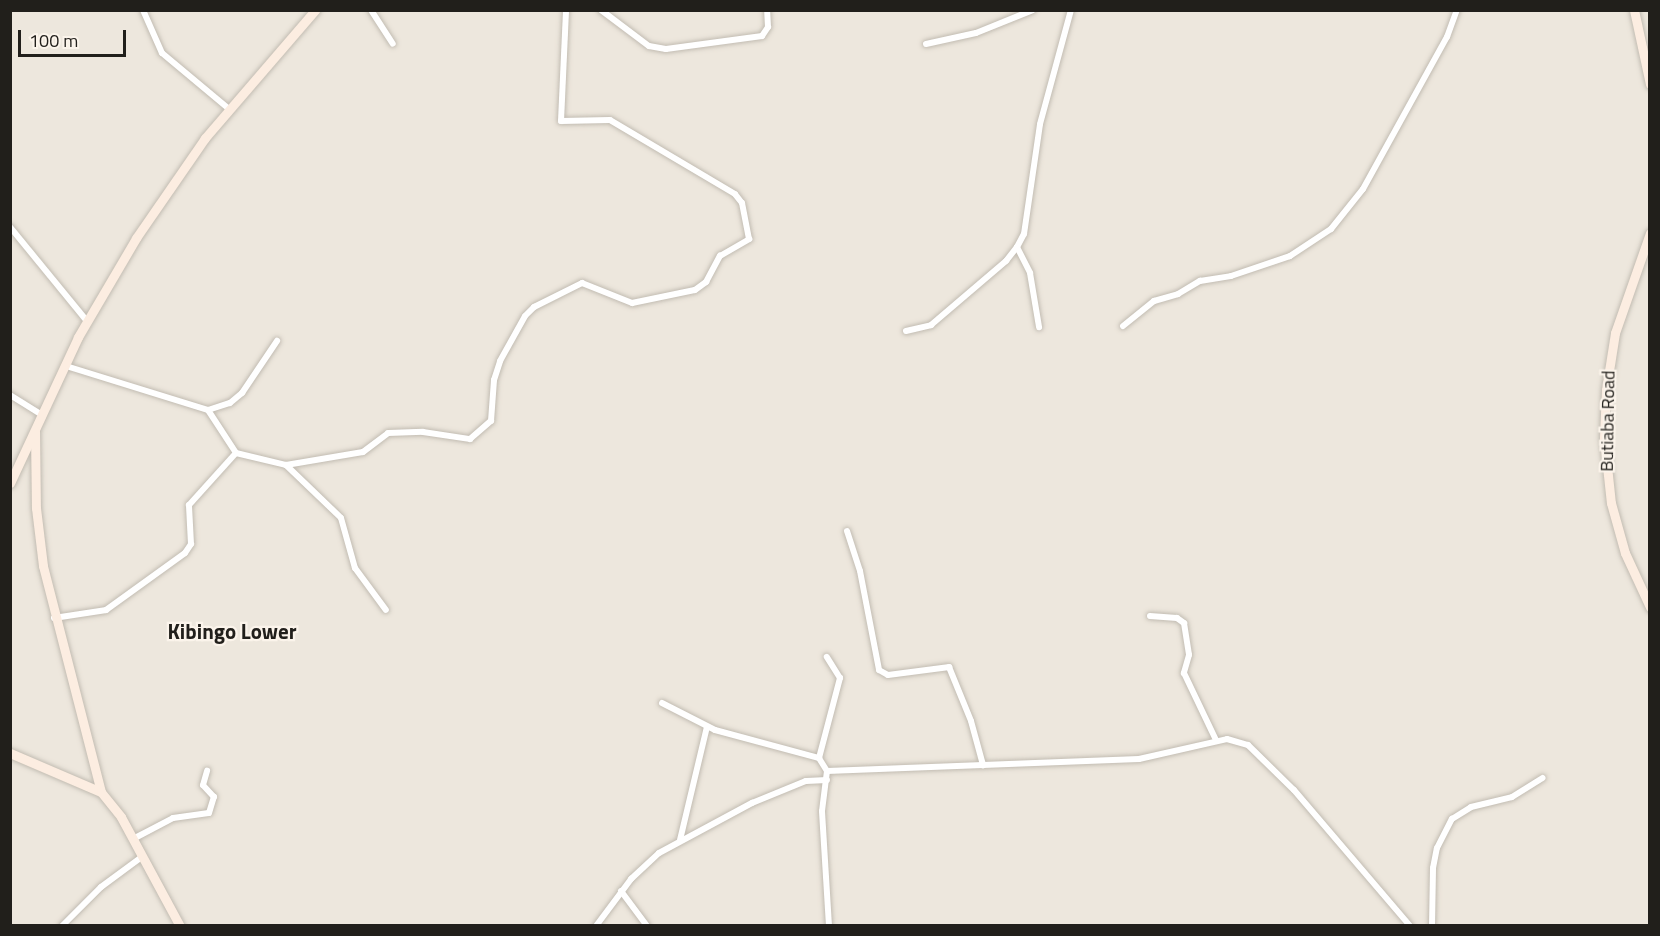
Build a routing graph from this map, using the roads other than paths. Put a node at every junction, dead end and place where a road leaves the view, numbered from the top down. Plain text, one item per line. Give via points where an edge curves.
1 (143, 10) edge
2 (315, 10) edge
3 (370, 10) edge
4 (566, 10) edge
5 (601, 10) edge
6 (767, 10) edge
7 (1033, 10) edge
8 (1071, 10) edge
9 (1457, 10) edge
10 (1634, 10) edge
11 (393, 44) dead end
12 (926, 44) dead end
13 (1650, 84) edge
14 (229, 109) junction
15 (10, 227) edge
16 (1650, 233) edge
17 (1017, 247) junction
18 (87, 321) junction
19 (1123, 326) dead end
20 (1039, 327) dead end
21 (906, 331) dead end
22 (277, 341) dead end
23 (66, 366) junction
24 (10, 395) edge
25 (208, 410) junction
26 (41, 414) junction
27 (35, 428) junction
28 (237, 453) junction
29 (286, 465) junction
30 (10, 483) edge
31 (847, 531) dead end
32 (1650, 608) edge
33 (386, 610) dead end
34 (1150, 616) dead end
35 (54, 618) junction
36 (827, 657) dead end
37 (662, 703) dead end
38 (707, 727) junction
39 (1216, 740) junction
40 (10, 753) edge
41 (819, 758) junction
42 (983, 765) junction
43 (207, 771) dead end
44 (827, 771) junction
45 (1542, 778) dead end
46 (827, 780) junction
47 (101, 792) junction
48 (133, 839) junction
49 (680, 840) junction
50 (144, 856) junction
51 (621, 891) junction
52 (62, 926) edge
53 (180, 926) edge
54 (596, 926) edge
55 (647, 926) edge
56 (830, 926) edge
57 (1410, 926) edge
58 (1432, 926) edge

1 - 14 street via 162,53
2 - 14 main road
3 - 11 street
4 - 29 street via 561,121 610,120 735,194 741,199 750,238 722,254 706,282 695,290 632,303 582,283 534,308 525,316 500,361 494,380 491,422 476,437 388,433 363,452
5 - 6 street via 649,46 666,49 762,36 768,27
7 - 12 street via 976,33
8 - 17 street via 1040,124 1024,234
9 - 19 street via 1447,37 1363,189 1331,229 1290,256 1231,276 1200,281 1178,294 1154,301
10 - 13 main road
14 - 18 main road via 136,238
15 - 18 street
16 - 32 main road, Butiaba Road via 1615,333 1606,390 1604,438 1611,503 1625,554
17 - 20 street via 1030,273
17 - 21 street via 931,325
18 - 23 main road
22 - 25 street via 242,393 230,404
23 - 25 street
23 - 26 main road
24 - 26 street
25 - 28 street
26 - 27 main road
27 - 30 main road
27 - 35 main road via 36,508
28 - 29 street
28 - 35 street via 189,505 191,544 186,553 106,610
29 - 33 street via 341,518 355,568
31 - 42 street via 860,571 879,670 888,675 949,668 971,721
34 - 39 street via 1177,618 1185,623 1189,656 1184,673
35 - 47 main road
36 - 41 street via 840,678
37 - 38 street
38 - 41 street
38 - 49 street
39 - 42 street via 1139,759
39 - 57 street via 1248,745 1331,831
40 - 47 main road
41 - 44 street
42 - 44 street
43 - 48 street via 203,785 214,798 209,813 172,818
44 - 46 street
45 - 58 street via 1512,797 1471,807 1452,819 1437,848 1433,868
46 - 49 street via 806,781 786,788
46 - 56 street via 822,811
47 - 48 main road
48 - 50 main road
49 - 51 street via 643,866
50 - 52 street via 101,887
50 - 53 main road
51 - 54 street
51 - 55 street

